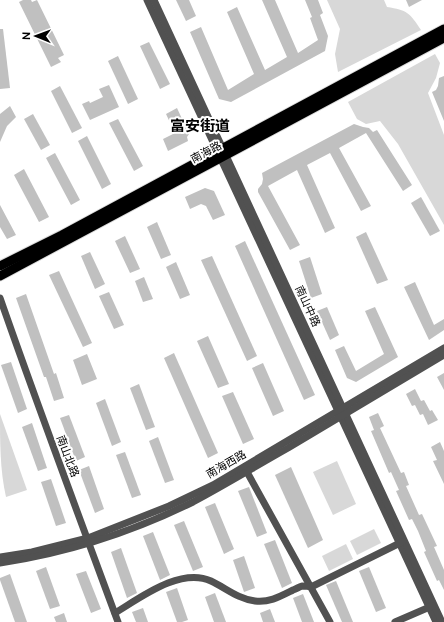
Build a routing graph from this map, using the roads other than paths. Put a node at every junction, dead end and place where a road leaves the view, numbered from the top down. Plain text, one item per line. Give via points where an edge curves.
1 (147, 0) edge
2 (154, 0) edge
3 (444, 29) edge
4 (444, 38) edge
5 (222, 153) junction
6 (0, 266) edge
7 (0, 276) edge
8 (0, 298) edge
9 (444, 348) edge
10 (444, 355) edge
11 (342, 412) junction
12 (246, 472) junction
13 (89, 541) junction
14 (402, 542) junction
15 (0, 557) edge
16 (0, 563) edge
17 (311, 587) junction
18 (432, 606) junction
19 (115, 613) junction
20 (118, 622) edge
21 (330, 622) edge
22 (395, 622) edge
23 (436, 622) edge
24 (442, 622) edge

1 - 5 street, 南山中路
2 - 5 street, 南山中路
3 - 5 main road, 南海路
4 - 5 main road, 南海路
5 - 6 main road, 南海路
5 - 7 main road, 南海路
5 - 11 street, 南山中路
8 - 13 street, 南山北路 via 41,416
9 - 11 street, 南海西路
10 - 11 street, 南海西路
11 - 12 street, 南海西路
11 - 13 street, 南海西路 via 213,485
11 - 14 street, 南山中路
12 - 13 street, 南海西路 via 168,514
12 - 17 street
13 - 15 street, 南海西路
13 - 16 street, 南海西路 via 45,555
13 - 19 street, 南山北路
14 - 17 street
14 - 18 street, 南山中路
17 - 19 street via 302,586 265,601 256,601 238,596 210,580 195,577 172,581
17 - 21 street
18 - 22 street
18 - 23 street, 南山中路
18 - 24 street, 南山中路
19 - 20 street, 南山北路

